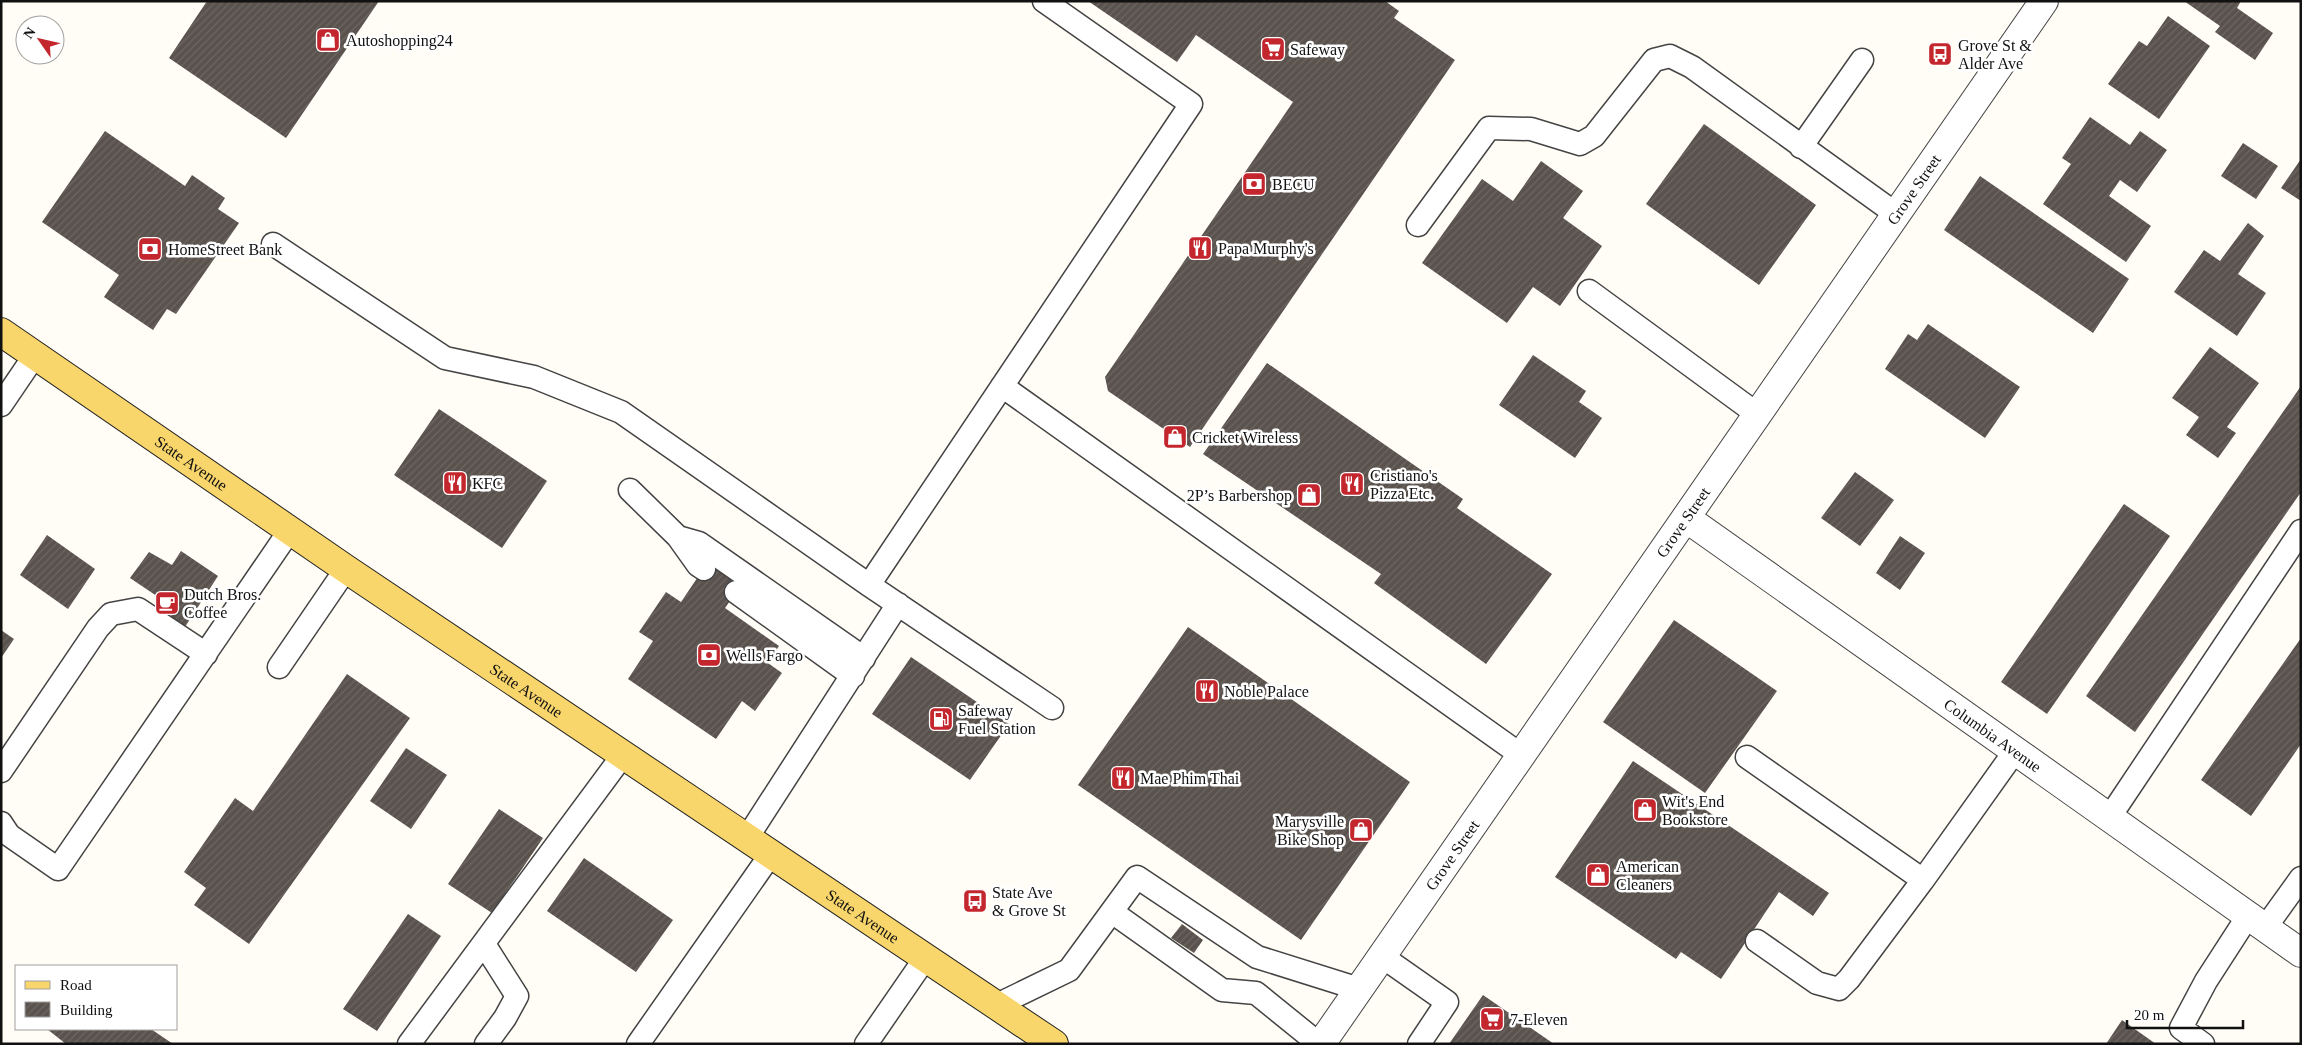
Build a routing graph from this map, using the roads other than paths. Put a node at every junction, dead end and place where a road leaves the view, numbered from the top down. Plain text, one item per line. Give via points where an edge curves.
1 (1044, 1) edge
2 (2044, 1) edge
3 (1862, 60) dead end
4 (1801, 147) junction
5 (1896, 214) junction
6 (1418, 224) dead end
7 (273, 244) dead end
8 (1589, 291) dead end
9 (1, 332) edge
10 (35, 355) junction
11 (1002, 386) junction
12 (1, 405) edge
13 (1757, 414) junction
14 (630, 490) dead end
15 (1686, 518) junction
16 (290, 530) junction
17 (2301, 531) edge
18 (678, 536) junction
19 (346, 569) junction
20 (704, 569) dead end
21 (869, 585) junction
22 (736, 592) dead end
23 (898, 604) junction
24 (206, 654) junction
25 (858, 666) junction
26 (279, 667) dead end
27 (1052, 708) dead end
28 (2015, 751) junction
29 (623, 755) junction
30 (1521, 755) junction
31 (1747, 757) dead end
32 (1, 771) edge
33 (2109, 818) junction
34 (1, 823) edge
35 (747, 838) junction
36 (771, 854) junction
37 (2301, 878) edge
38 (1923, 880) junction
39 (1112, 912) junction
40 (2257, 922) junction
41 (1757, 941) dead end
42 (484, 944) junction
43 (2301, 953) edge
44 (1380, 955) junction
45 (926, 958) junction
46 (1359, 989) junction
47 (997, 1005) junction
48 (409, 1044) edge
49 (486, 1044) edge
50 (638, 1044) edge
51 (866, 1044) edge
52 (1054, 1044) edge
53 (1320, 1044) edge
54 (1419, 1044) edge
55 (2202, 1044) edge

1 - 11 lane via 1191,104
2 - 5 street, Grove Street
3 - 4 lane
4 - 5 lane
4 - 6 lane via 1692,67 1670,56 1654,60 1594,136 1580,144 1532,129 1488,128
5 - 13 street, Grove Street
7 - 21 lane via 445,358 534,377 621,412
8 - 13 lane
9 - 10 main road, State Avenue
10 - 12 lane
10 - 16 main road, State Avenue
11 - 21 lane
11 - 30 lane
13 - 15 street, Grove Street
14 - 18 lane
15 - 28 street, Columbia Avenue
15 - 30 street, Grove Street
16 - 19 main road, State Avenue
16 - 24 lane
17 - 33 lane
18 - 20 lane
18 - 25 lane via 699,544
19 - 26 lane
19 - 29 main road, State Avenue
21 - 23 lane
22 - 25 lane
23 - 25 lane
23 - 27 lane
24 - 32 lane via 138,609 111,614 98,628
24 - 34 lane via 58,869 9,835
25 - 35 lane
28 - 33 street, Columbia Avenue
28 - 38 lane
29 - 35 main road, State Avenue
29 - 42 lane
30 - 44 street, Grove Street
31 - 38 lane
33 - 40 street, Columbia Avenue
35 - 36 main road, State Avenue
36 - 45 main road, State Avenue
36 - 50 lane
37 - 40 lane
38 - 41 lane via 1839,989 1817,983
39 - 46 lane via 1137,877 1257,957
39 - 47 lane via 1069,970
39 - 53 lane via 1222,990 1256,993
40 - 43 street, Columbia Avenue
40 - 55 lane via 2206,981 2181,1028
42 - 48 lane
42 - 49 lane via 517,996
44 - 46 street, Grove Street
44 - 54 lane via 1447,1002
45 - 47 main road, State Avenue
45 - 51 lane
46 - 53 street, Grove Street
47 - 52 main road, State Avenue

